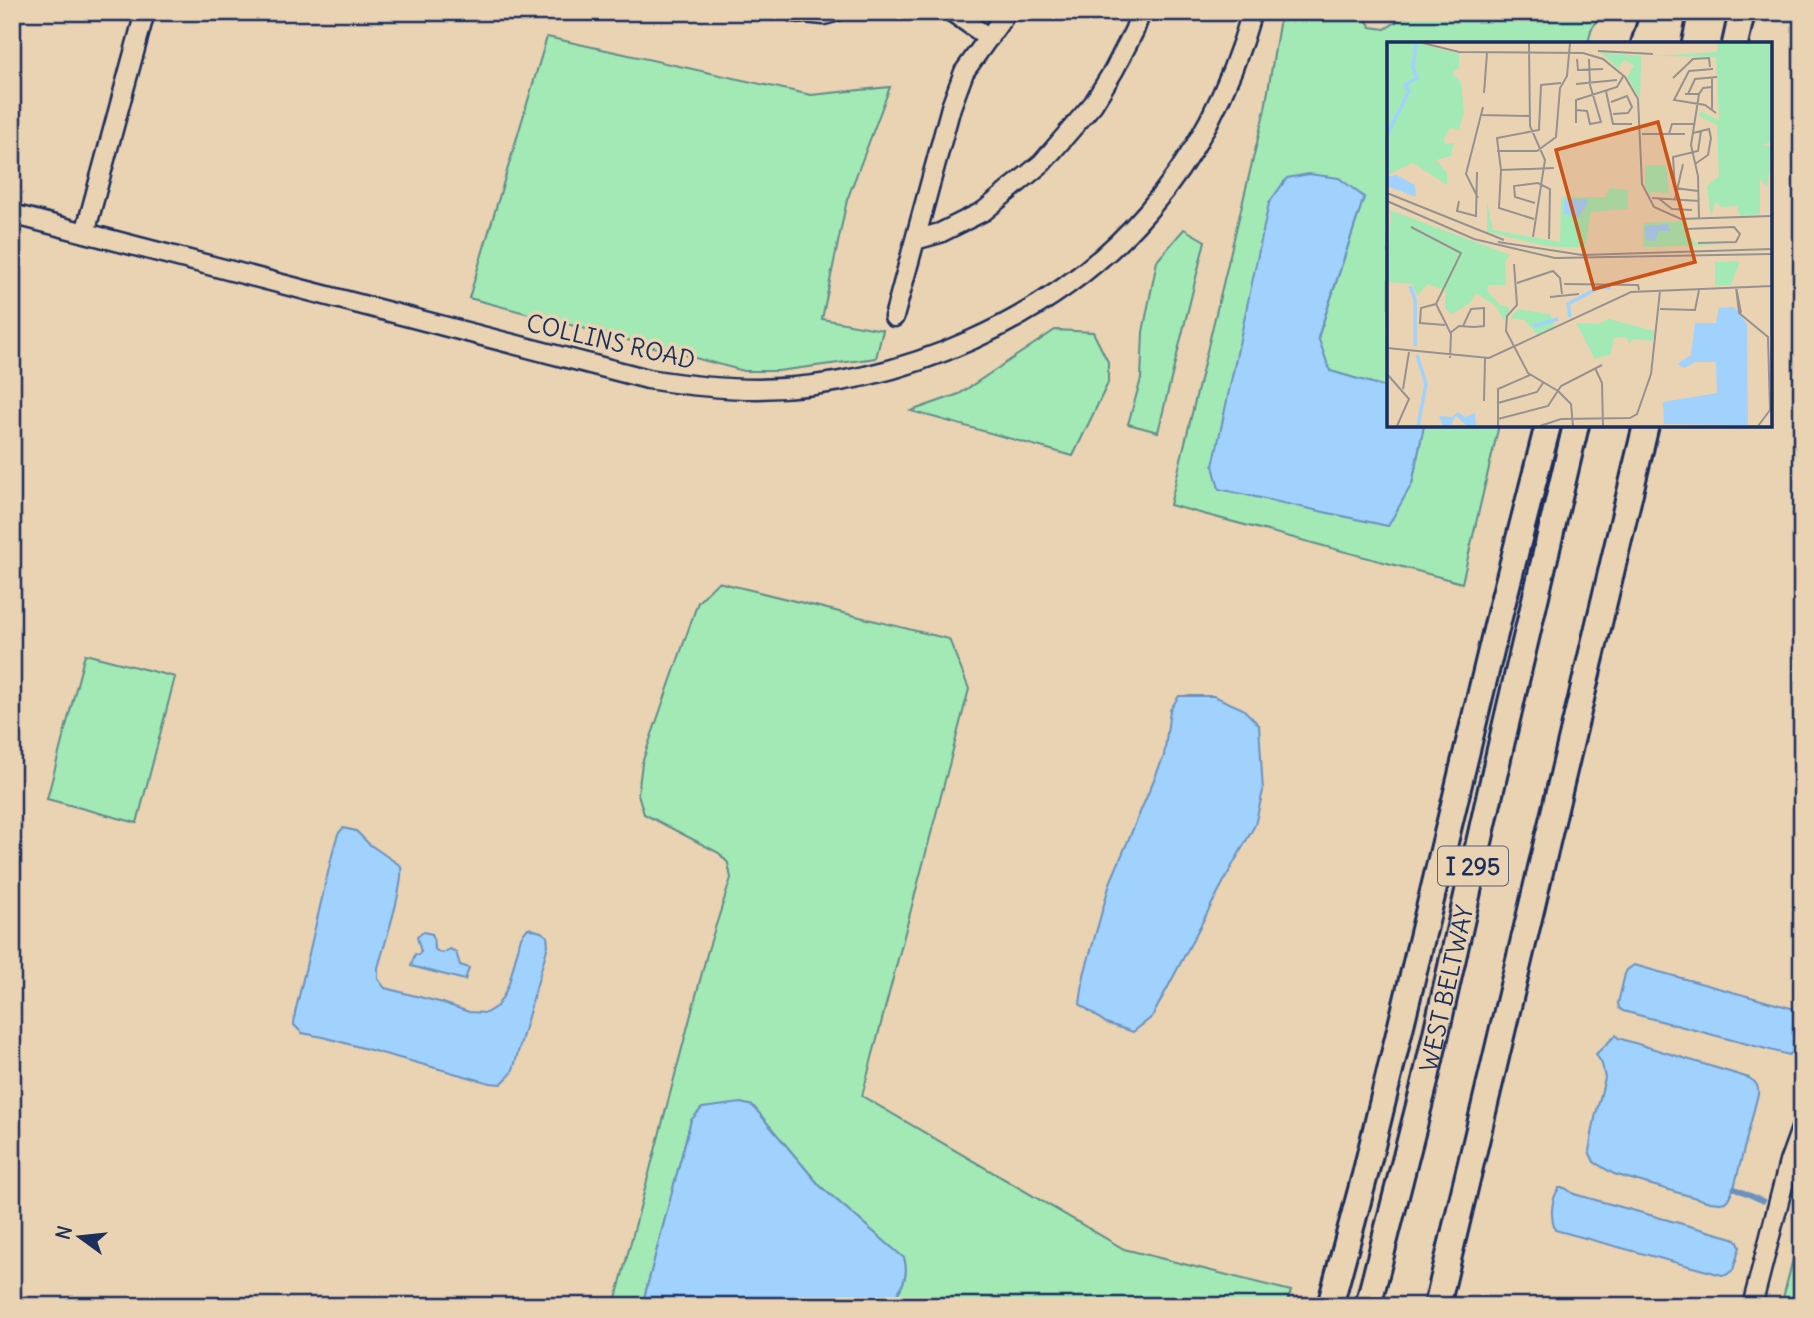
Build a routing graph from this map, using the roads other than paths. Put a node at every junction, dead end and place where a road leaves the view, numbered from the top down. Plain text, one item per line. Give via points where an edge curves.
1 (145, 12) edge
2 (793, 12) edge
3 (835, 12) edge
4 (952, 12) edge
5 (1007, 12) edge
6 (1141, 12) edge
7 (1252, 12) edge
8 (1654, 12) edge
9 (1674, 12) edge
10 (1742, 12) edge
11 (989, 37) junction
12 (1645, 42) edge
13 (1667, 42) edge
14 (1735, 42) edge
15 (12, 214) edge
16 (85, 233) junction
17 (915, 240) junction
18 (894, 317) dead end
19 (1547, 427) edge
20 (1577, 427) edge
21 (1646, 427) edge
22 (1802, 1126) edge
23 (1330, 1306) edge
24 (1368, 1306) edge
25 (1437, 1306) edge
26 (1752, 1306) edge

1 - 16 street
2 - 3 street
4 - 11 street
5 - 11 street
6 - 17 street via 1093,104 1042,163 985,211
7 - 16 street, COLLINS ROAD via 1217,107 1190,154 1131,230 1070,282 991,332 932,357 877,373 760,389 648,379
8 - 12 highway
9 - 13 highway
10 - 14 highway
11 - 17 street via 964,72 951,107
15 - 16 street, COLLINS ROAD
17 - 18 street
19 - 23 highway
20 - 24 highway, WEST BELTWAY / I 295 via 1425,1082
21 - 25 highway, I 295
22 - 26 street

